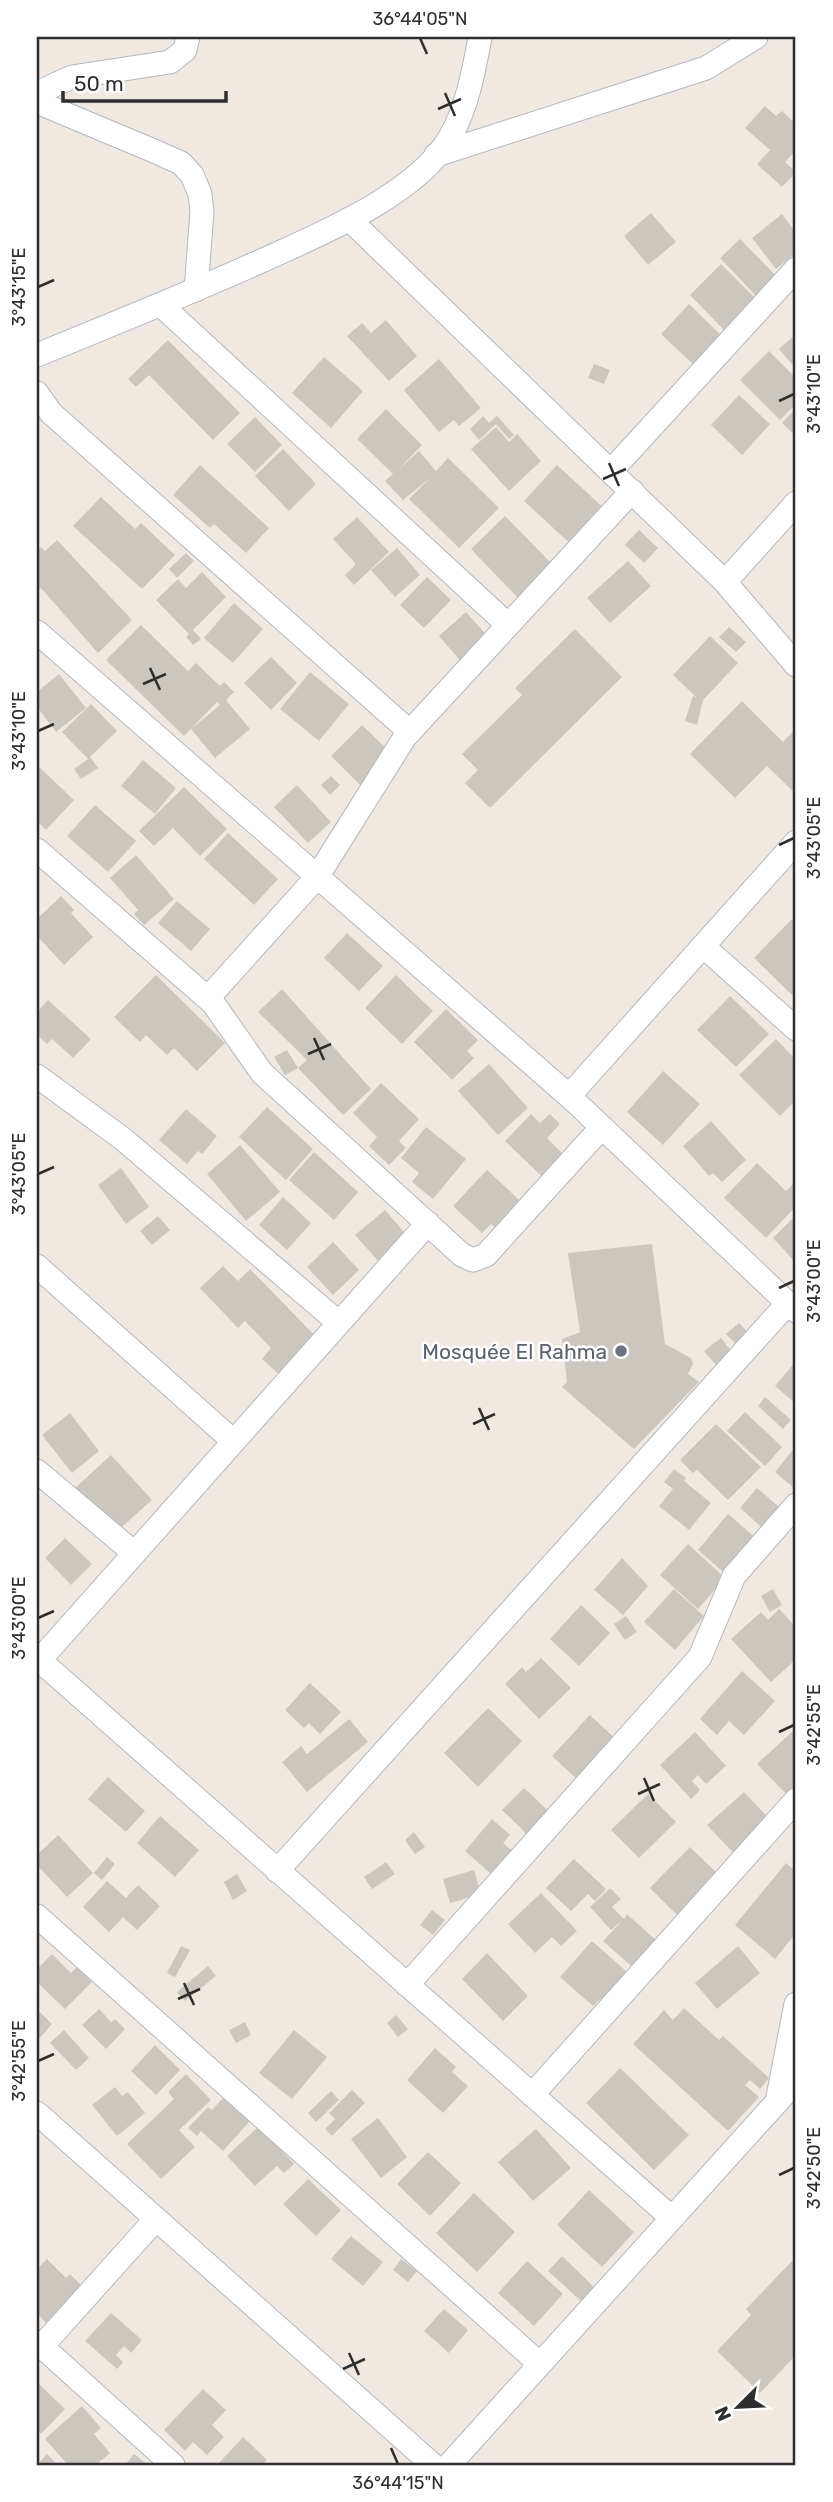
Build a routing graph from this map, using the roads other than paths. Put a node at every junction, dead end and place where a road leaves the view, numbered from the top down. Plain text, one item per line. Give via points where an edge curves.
1 (188, 37) edge
2 (480, 37) edge
3 (756, 37) edge
4 (37, 93) edge
5 (37, 102) edge
6 (436, 155) junction
7 (349, 219) junction
8 (796, 269) edge
9 (196, 290) junction
10 (161, 305) junction
11 (37, 355) edge
12 (37, 393) edge
13 (611, 471) junction
14 (632, 491) junction
15 (796, 503) edge
16 (725, 582) junction
17 (509, 625) junction
18 (37, 632) edge
19 (796, 666) edge
20 (410, 732) junction
21 (796, 842) edge
22 (37, 850) edge
23 (317, 877) junction
24 (703, 946) junction
25 (208, 998) junction
26 (796, 1029) edge
27 (37, 1076) edge
28 (569, 1096) junction
29 (602, 1127) junction
30 (428, 1223) junction
31 (37, 1266) edge
32 (792, 1307) edge
33 (338, 1322) junction
34 (232, 1440) junction
35 (37, 1471) edge
36 (796, 1505) edge
37 (134, 1552) junction
38 (37, 1660) edge
39 (796, 1800) edge
40 (277, 1871) junction
41 (37, 1916) edge
42 (407, 1985) junction
43 (796, 2004) edge
44 (796, 2081) edge
45 (532, 2095) junction
46 (777, 2102) junction
47 (37, 2113) edge
48 (672, 2218) junction
49 (156, 2219) junction
50 (39, 2344) edge
51 (540, 2364) junction
52 (173, 2465) edge
53 (433, 2465) edge
54 (449, 2465) edge

1 - 4 street via 185,50 170,61 72,77
2 - 6 street via 459,119
3 - 6 street via 706,68
5 - 9 street via 181,163 192,175 202,212
6 - 7 street via 401,186
7 - 9 street
7 - 13 street
8 - 13 street
9 - 10 street
10 - 11 street
10 - 17 street
12 - 20 street via 51,413
13 - 14 street
14 - 16 street
14 - 17 street
15 - 16 street
16 - 19 street
17 - 20 street
18 - 23 street
20 - 23 street
21 - 24 street
22 - 25 street
23 - 25 street
23 - 28 street
24 - 26 street
24 - 28 street
25 - 30 street via 262,1073
27 - 33 street via 123,1139
28 - 29 street
29 - 30 street via 486,1255 473,1260 462,1255
29 - 32 street
30 - 33 street
31 - 34 street
32 - 40 street
33 - 34 street
34 - 37 street
35 - 37 street
36 - 42 street via 734,1576 700,1657
37 - 38 street
38 - 40 street
39 - 45 street
40 - 42 street
41 - 51 street
42 - 45 street
43 - 46 street
44 - 46 street
45 - 48 street
46 - 48 street
47 - 49 street
48 - 51 street
49 - 50 street
49 - 53 street
50 - 52 street
51 - 54 street

